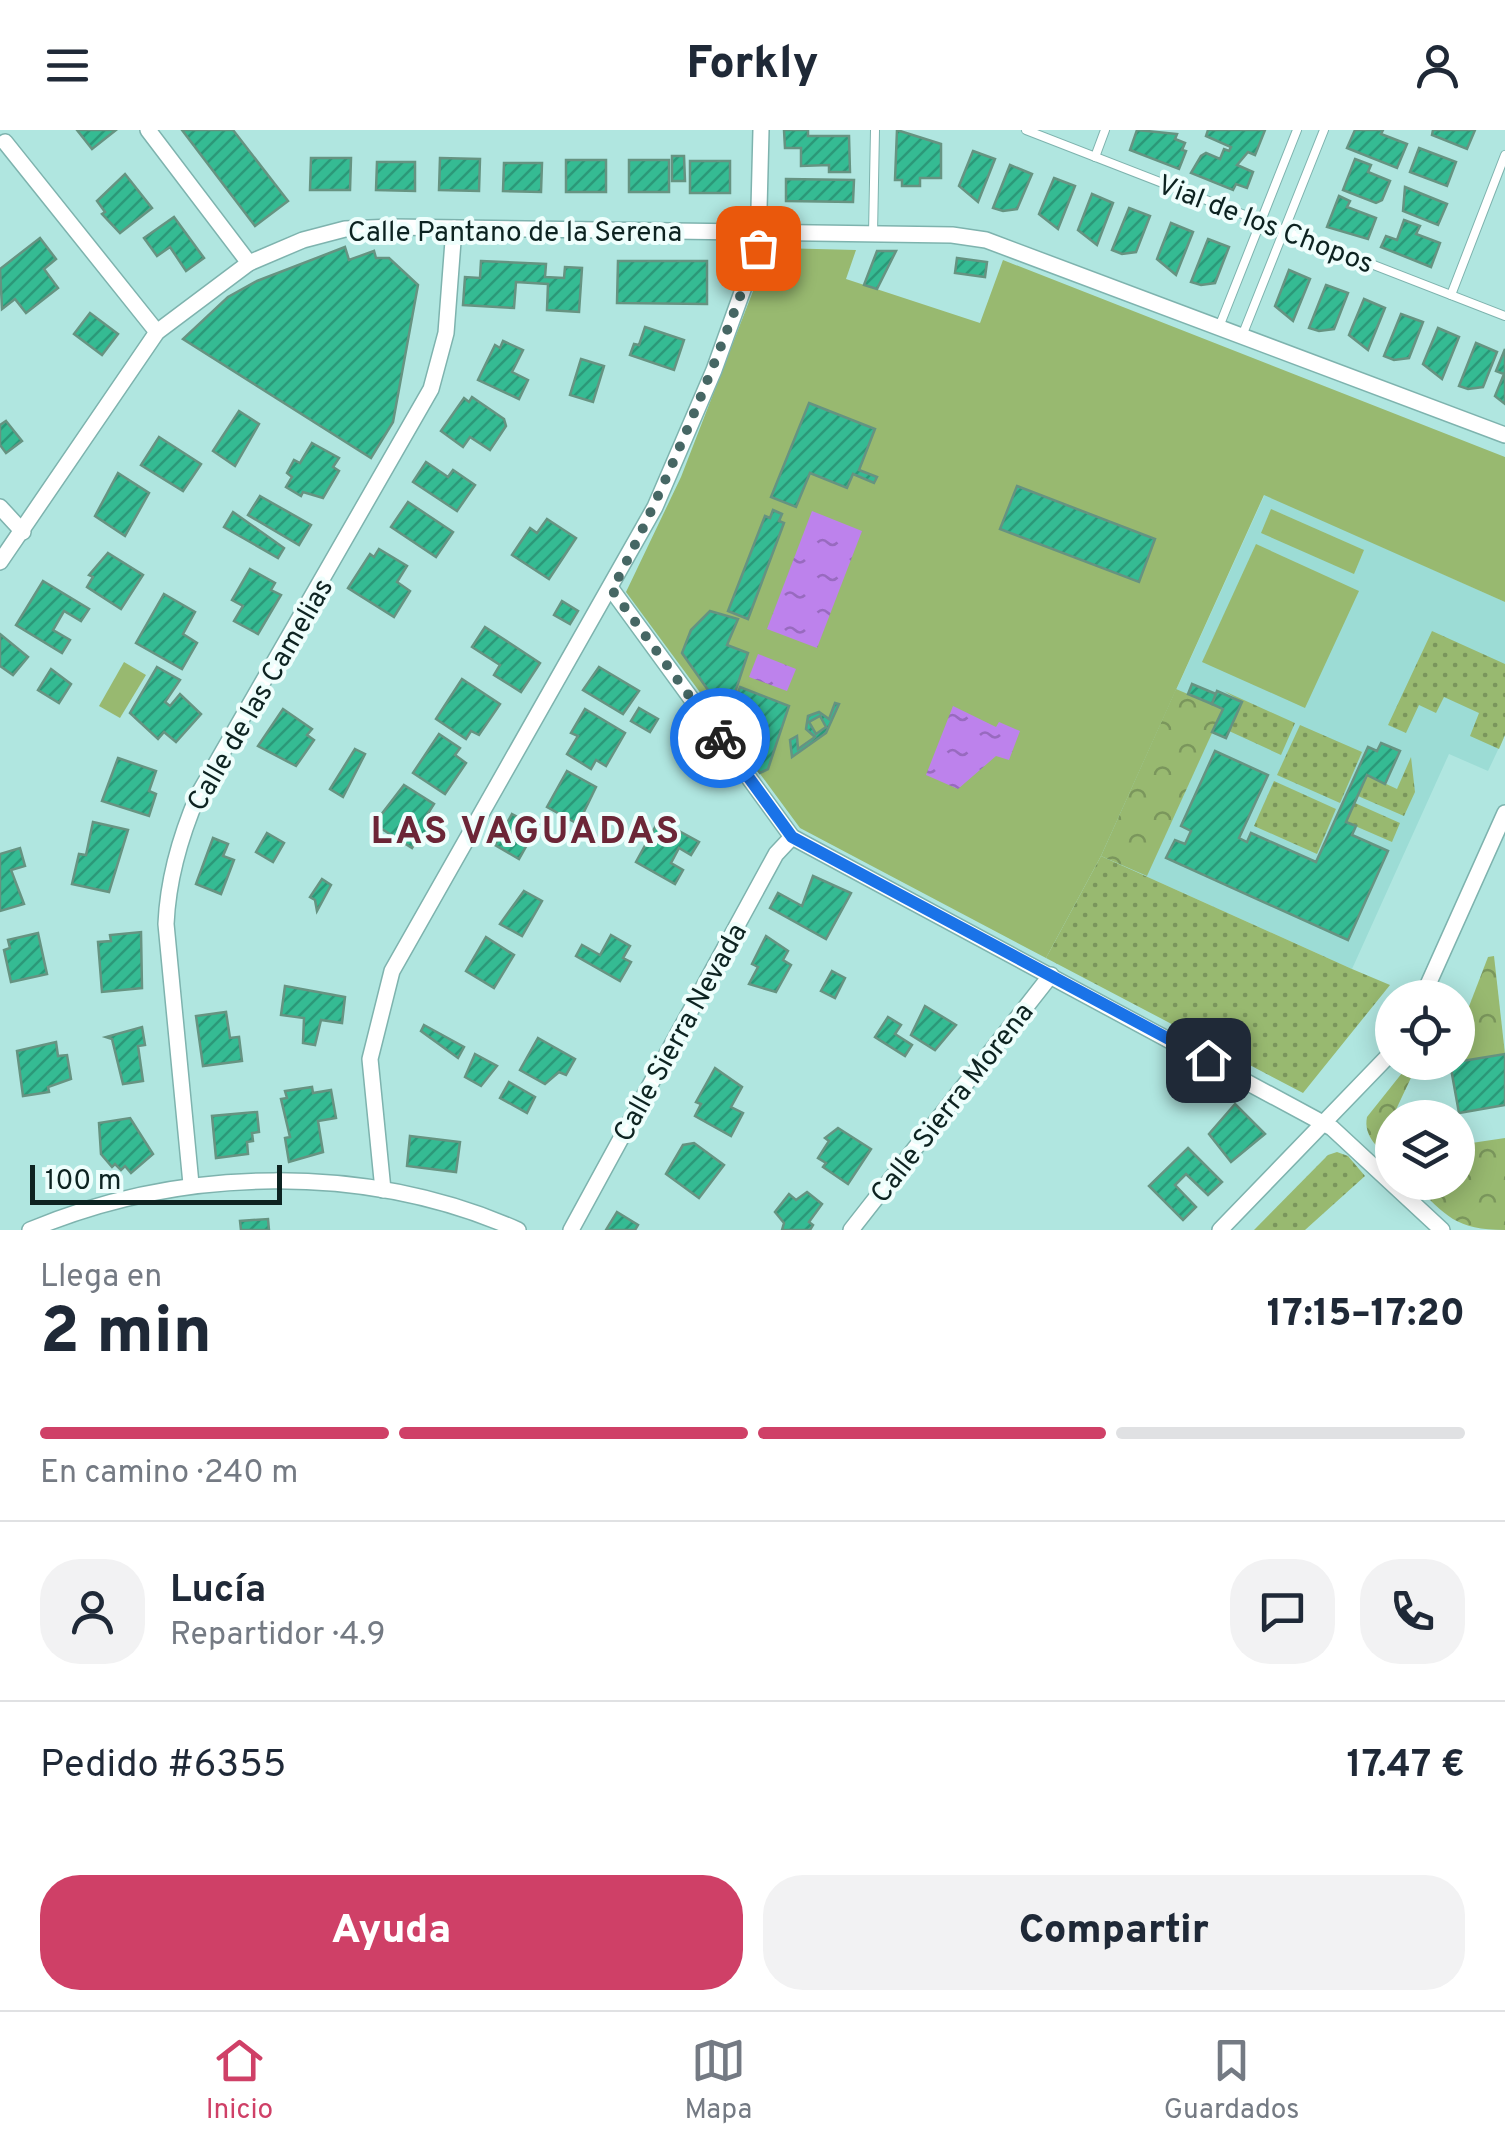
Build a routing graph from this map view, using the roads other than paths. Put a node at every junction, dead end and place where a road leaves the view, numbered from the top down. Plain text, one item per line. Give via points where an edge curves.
1 (20, 130) edge
2 (148, 130) edge
3 (761, 130) edge
4 (875, 130) edge
5 (1026, 130) edge
6 (1105, 130) edge
7 (1298, 130) edge
8 (1324, 130) edge
9 (2, 144) edge
10 (1095, 156) junction
11 (1505, 156) edge
12 (1261, 221) junction
13 (454, 228) junction
14 (1284, 230) junction
15 (759, 231) junction
16 (873, 234) junction
17 (249, 263) junction
18 (1451, 295) junction
19 (1505, 316) edge
20 (1219, 327) junction
21 (157, 332) junction
22 (1242, 336) junction
23 (1505, 435) edge
24 (0, 507) edge
25 (23, 532) junction
26 (0, 562) edge
27 (612, 590) junction
28 (1505, 813) edge
29 (792, 837) junction
30 (1052, 974) junction
31 (1430, 980) edge
32 (1375, 1071) edge
33 (1326, 1125) junction
34 (191, 1184) junction
35 (383, 1190) junction
36 (30, 1230) edge
37 (518, 1230) edge
38 (571, 1230) edge
39 (851, 1230) edge
40 (1220, 1230) edge
41 (1442, 1230) edge

1 - 9 street
2 - 17 street
3 - 15 street
4 - 16 lane
5 - 10 lane, Vial de los Chopos
6 - 10 lane
7 - 12 lane
8 - 14 lane
9 - 21 street
10 - 12 lane, Vial de los Chopos
11 - 18 lane
12 - 14 lane, Vial de los Chopos
12 - 20 lane
13 - 15 street, Calle Pantano de la Serena
13 - 17 street, Calle Pantano de la Serena via 345,229
13 - 34 street, Calle de las Camelias via 446,333 431,389 184,828 166,924
14 - 18 lane, Vial de los Chopos
14 - 22 lane
15 - 16 street, Calle Pantano de la Serena
15 - 27 street via 714,370
16 - 20 street, Calle Pantano de la Serena via 986,240
17 - 21 street, Calle Pantano de la Serena
18 - 19 lane, Vial de los Chopos
20 - 22 street, Calle Pantano de la Serena
21 - 25 street, Calle Pantano de la Serena
22 - 23 street, Calle Pantano de la Serena
24 - 25 street
25 - 26 street, Calle Pantano de la Serena
27 - 29 street
27 - 35 street via 392,971 370,1058
28 - 31 street
29 - 30 street
29 - 38 street, Calle Sierra Nevada via 776,854
30 - 33 street
30 - 39 street, Calle Sierra Morena
32 - 33 street
33 - 40 street
33 - 41 street
34 - 35 street via 269,1180
34 - 36 street
35 - 37 street

